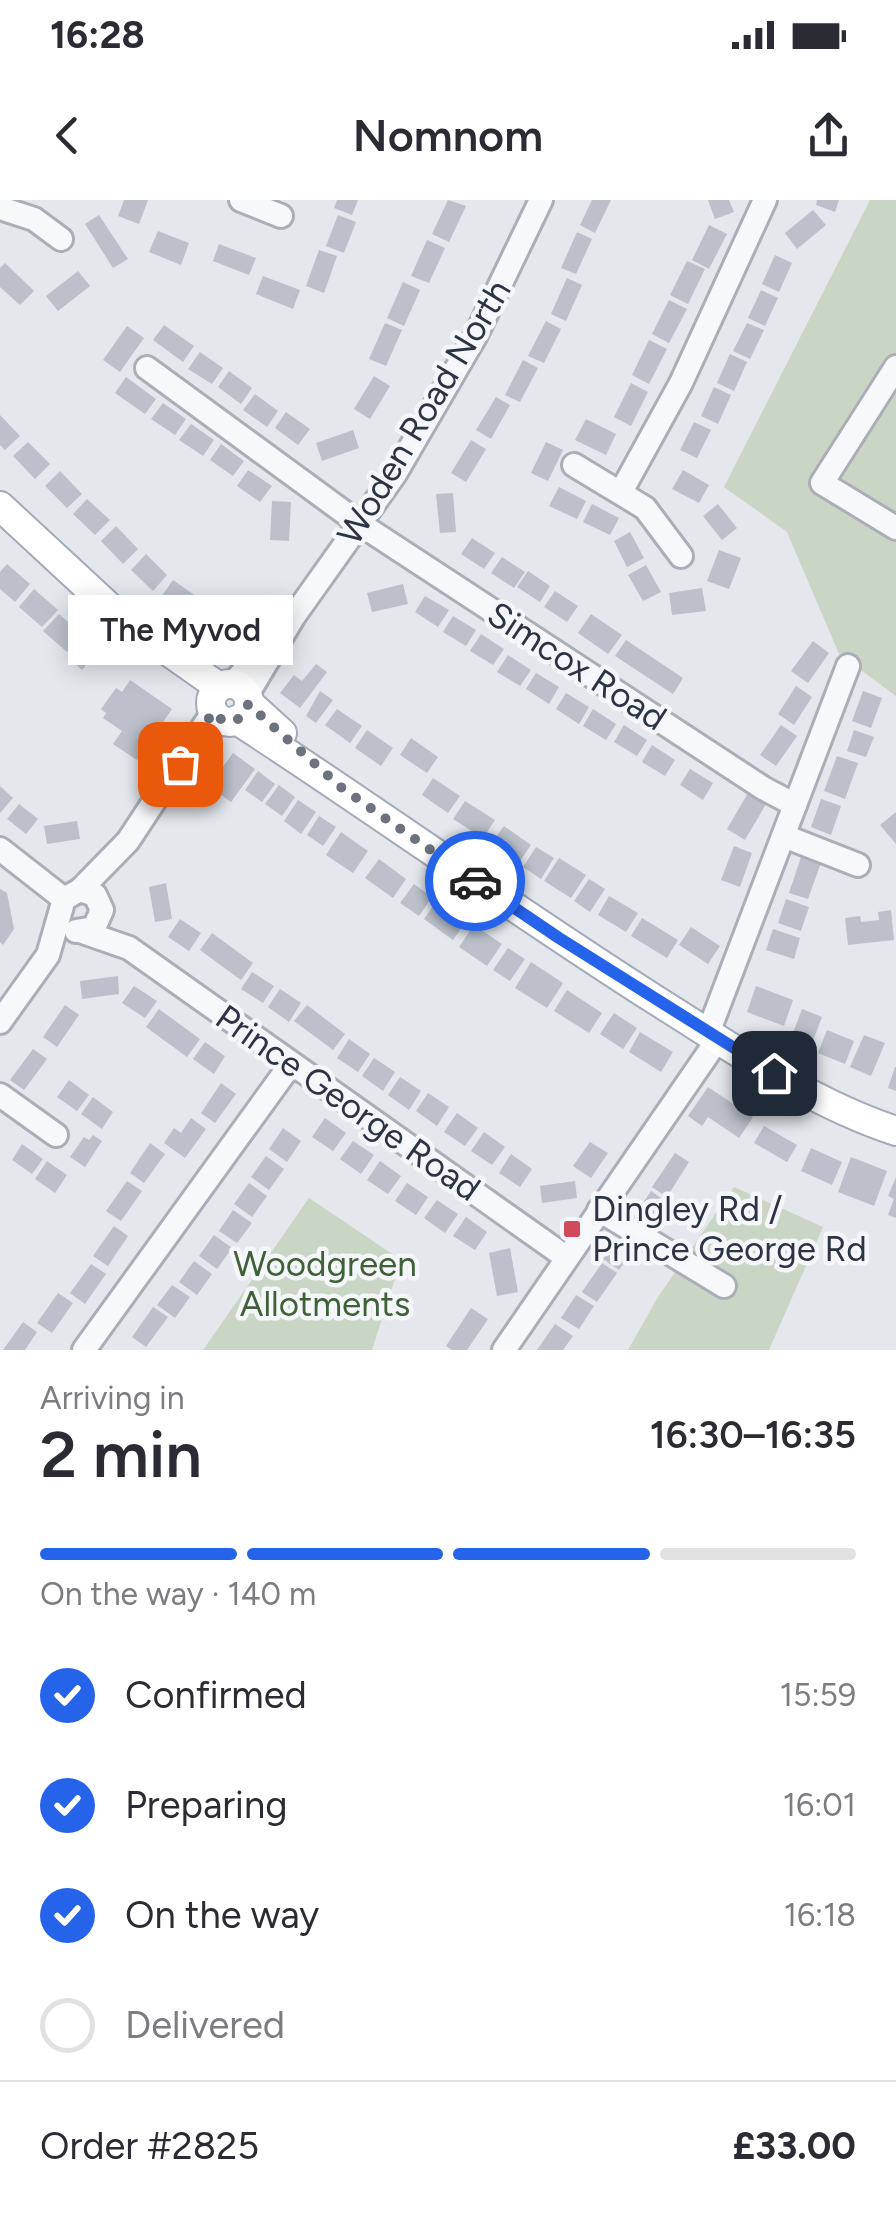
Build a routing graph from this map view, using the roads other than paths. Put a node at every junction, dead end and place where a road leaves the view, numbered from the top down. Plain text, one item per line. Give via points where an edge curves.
1 (241, 200) edge
2 (541, 200) edge
3 (765, 200) edge
4 (0, 208) edge
5 (280, 216) dead end
6 (61, 239) dead end
7 (896, 367) edge
8 (148, 368) dead end
9 (574, 466) dead end
10 (622, 492) junction
11 (0, 506) edge
12 (360, 524) junction
13 (896, 528) edge
14 (681, 556) dead end
15 (848, 666) dead end
16 (229, 704) junction
17 (795, 805) junction
18 (784, 836) junction
19 (128, 841) junction
20 (0, 849) edge
21 (858, 865) dead end
22 (68, 901) junction
23 (101, 906) junction
24 (81, 932) junction
25 (128, 948) junction
26 (48, 954) junction
27 (0, 1022) edge
28 (713, 1036) junction
29 (291, 1064) junction
30 (0, 1094) edge
31 (896, 1131) edge
32 (56, 1136) dead end
33 (599, 1210) junction
34 (567, 1258) junction
35 (724, 1286) dead end
36 (84, 1350) edge
37 (504, 1350) edge

1 - 5 street
2 - 12 street, Woden Road North via 476,335
3 - 10 street via 681,384
4 - 6 street via 34,219
7 - 13 street via 822,482
8 - 12 street, Simcox Road
9 - 10 street
10 - 14 street via 645,508
11 - 16 main road via 82,585
12 - 16 street, Woden Road North
12 - 17 street, Simcox Road
15 - 17 street
16 - 19 street, Woden Road North
16 - 28 main road via 559,938
17 - 18 street
18 - 21 street
18 - 28 street
19 - 22 street
19 - 23 street
20 - 22 street
22 - 23 street via 95,895
22 - 24 street via 66,924
22 - 26 street
23 - 24 street via 97,925
23 - 25 street, Prince George Road
24 - 25 street, Prince George Road
24 - 26 street
25 - 29 street, Prince George Road
26 - 27 street
28 - 31 main road via 832,1106
28 - 33 street
29 - 34 street, Prince George Road
29 - 36 street
30 - 32 street
33 - 34 street
33 - 35 street
34 - 37 street

